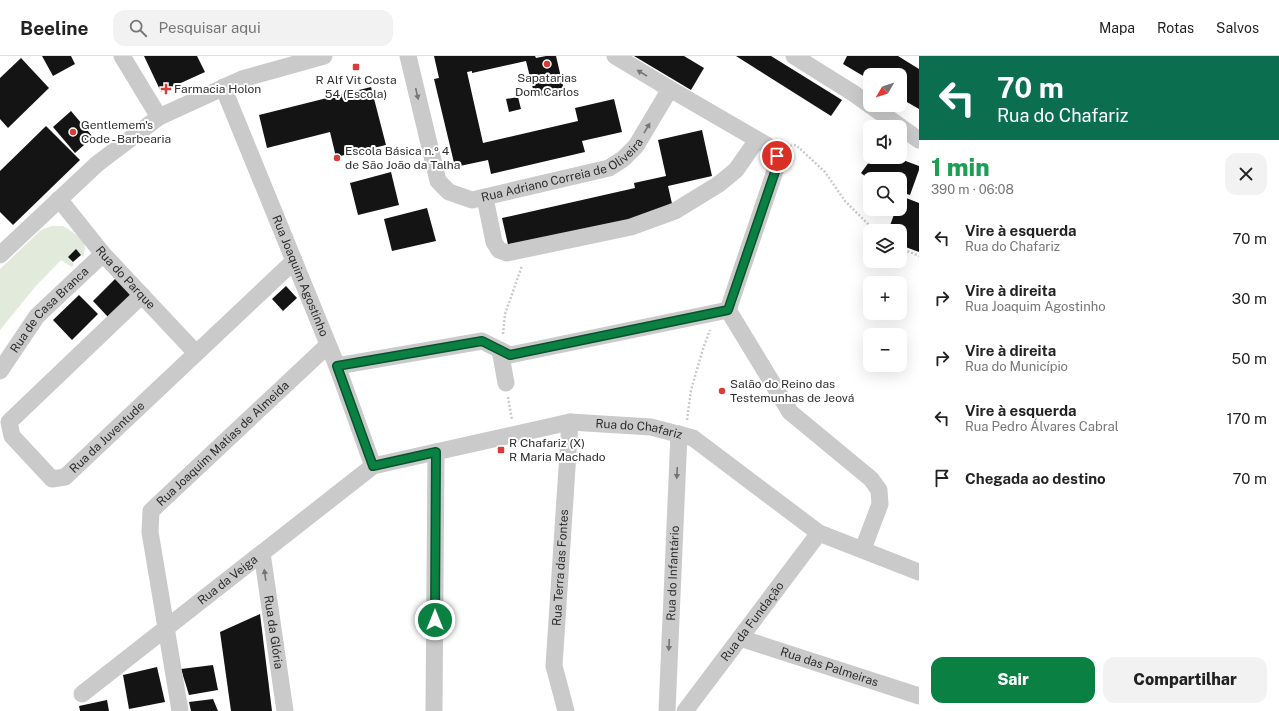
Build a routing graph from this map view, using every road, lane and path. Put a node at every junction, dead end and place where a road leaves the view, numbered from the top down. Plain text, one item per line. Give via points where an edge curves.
1 (122, 56) edge
2 (324, 56) edge
3 (408, 56) edge
4 (615, 56) edge
5 (794, 56) edge
6 (223, 87) junction
7 (670, 90) junction
8 (863, 100) edge
9 (880, 112) edge
10 (159, 117) junction
11 (919, 140) edge
12 (764, 143) junction
13 (484, 198) junction
14 (59, 199) junction
15 (868, 224) edge
16 (528, 249) junction
17 (907, 251) edge
18 (103, 254) junction
19 (0, 255) edge
20 (919, 256) edge
21 (294, 261) junction
22 (142, 295) junction
23 (722, 312) junction
24 (506, 314) dead end
25 (328, 345) junction
26 (500, 350) junction
27 (196, 353) junction
28 (337, 366) junction
29 (0, 371) edge
30 (506, 383) joint
31 (570, 422) junction
32 (516, 434) junction
33 (682, 435) junction
34 (436, 452) junction
35 (373, 466) junction
36 (819, 533) junction
37 (863, 549) junction
38 (262, 553) junction
39 (919, 572) edge
40 (167, 627) junction
41 (740, 638) junction
42 (82, 694) dead end
43 (919, 696) edge
44 (667, 703) edge
45 (688, 708) edge
46 (180, 711) edge
47 (285, 711) edge
48 (434, 711) edge
49 (566, 711) edge

1 - 10 street
2 - 6 street via 242,79
3 -> 13 street, Rua Adriano Correia de Oliveira via 438,181 449,192 472,200
7 -> 4 street
5 - 8 street
6 - 10 street
6 - 21 street, Rua Joaquim Agostinho
7 - 12 street
13 -> 7 street, Rua Adriano Correia de Oliveira via 609,168 636,146
9 - 11 street
10 - 14 street via 97,164
12 - 15 path via 796,145 825,172 845,201
12 - 16 street via 719,184 676,211 631,227
12 - 23 street via 777,156 777,166
13 - 16 street via 494,242 499,250 507,253
14 - 18 street, Rua do Parque
14 - 19 street
16 - 24 path
17 - 20 path
18 - 22 street, Rua do Parque
18 - 29 street, Rua de Casa Branca via 37,316
21 - 25 street, Rua Joaquim Agostinho
21 - 27 street, Rua da Juventude
22 - 27 street, Rua do Parque
22 - 27 street, Rua da Juventude via 9,422 12,436 52,479 65,477
23 - 26 street via 510,355
23 - 33 path via 703,349
23 - 37 street via 790,412 871,479 880,490 880,504
25 - 28 street, Rua Joaquim Agostinho
25 - 40 street, Rua Joaquim Matias de Almeida via 151,512 150,532
26 - 28 street via 482,341
26 - 30 street
28 - 35 street, Rua Joaquim Agostinho
30 - 32 path via 510,414
31 - 32 street, Rua do Chafariz
31 - 33 street, Rua do Chafariz via 651,427
31 - 49 street, Rua Terra das Fontes via 554,666
32 - 34 street, Rua do Chafariz
33 - 36 street, Rua do Chafariz via 693,438
33 -> 44 street, Rua do Infantário
34 - 35 street, Rua do Chafariz
34 - 48 street
35 - 38 street, Rua da Veiga
36 - 37 street, Rua do Chafariz
36 - 41 street, Rua da Fundação
37 - 39 street, Rua do Chafariz
38 - 40 street, Rua da Veiga
47 -> 38 street, Rua da Glória
40 - 42 street, Rua da Veiga
40 - 46 street, Rua Joaquim Matias de Almeida
41 - 43 street, Rua das Palmeiras
41 - 45 street, Rua da Fundação
44 - 45 street

